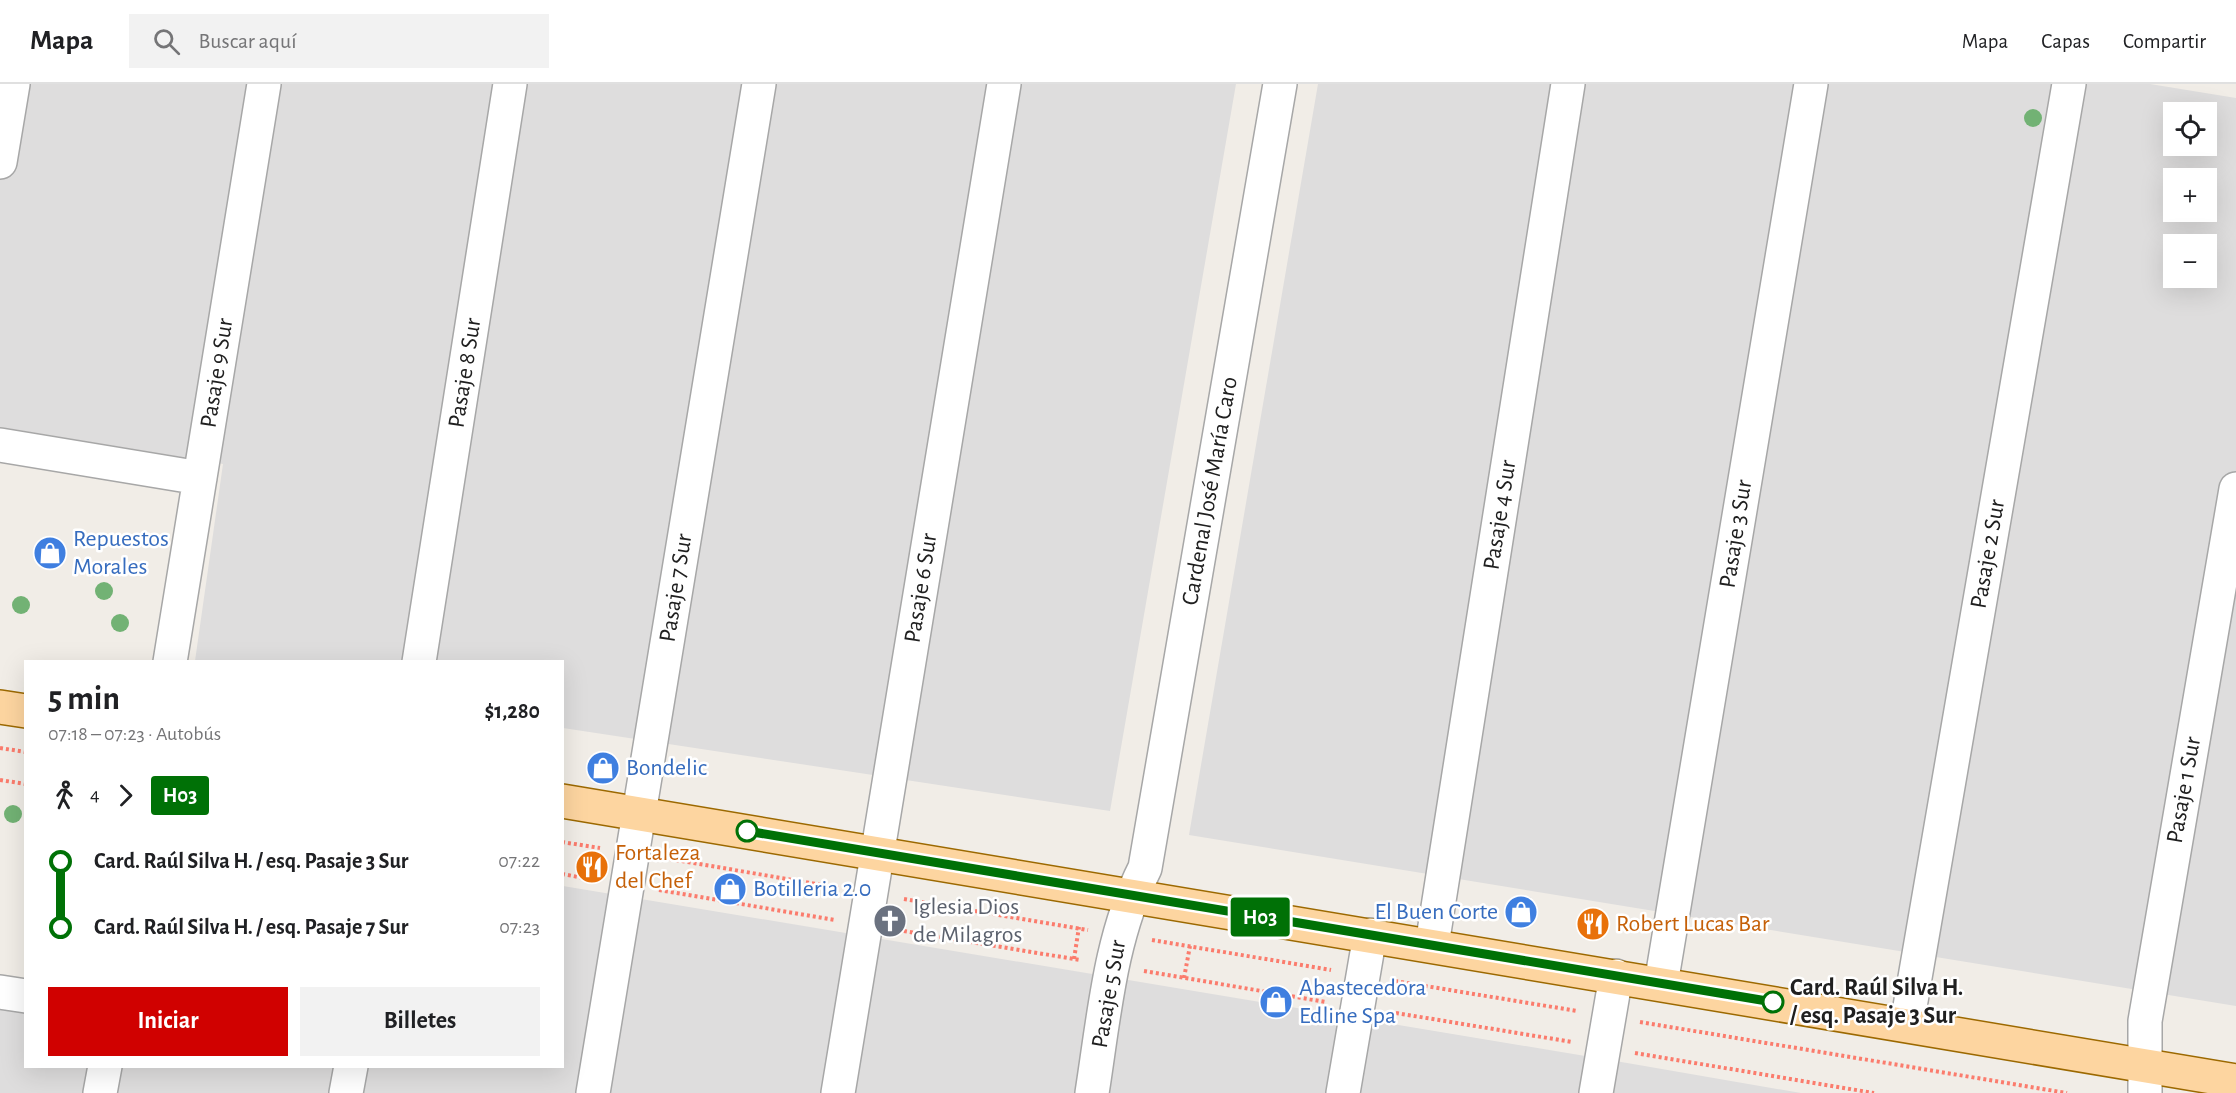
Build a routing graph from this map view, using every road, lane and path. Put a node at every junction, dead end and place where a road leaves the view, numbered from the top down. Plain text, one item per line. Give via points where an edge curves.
1 (13, 84) edge
2 (264, 84) edge
3 (510, 84) edge
4 (759, 84) edge
5 (1004, 84) edge
6 (1280, 84) edge
7 (1568, 84) edge
8 (1811, 84) edge
9 (2069, 84) edge
10 (0, 162) edge
11 (0, 445) edge
12 (200, 478) junction
13 (2236, 489) edge
14 (170, 660) edge
15 (419, 660) edge
16 (0, 707) edge
17 (24, 711) edge
18 (0, 747) edge
19 (24, 752) edge
20 (0, 780) edge
21 (24, 784) edge
22 (564, 801) edge
23 (639, 813) junction
24 (564, 842) edge
25 (632, 853) junction
26 (877, 853) junction
27 (564, 874) edge
28 (627, 885) junction
29 (871, 893) junction
30 (1131, 896) junction
31 (866, 925) junction
32 (1118, 934) junction
33 (1370, 935) junction
34 (1432, 945) junction
35 (1113, 966) junction
36 (1616, 976) junction
37 (1661, 984) junction
38 (1361, 991) junction
39 (0, 992) edge
40 (24, 996) edge
41 (1907, 1024) junction
42 (1607, 1032) junction
43 (105, 1068) edge
44 (351, 1068) edge
45 (2145, 1079) edge
46 (2236, 1081) edge
47 (100, 1093) edge
48 (346, 1093) edge
49 (593, 1093) edge
50 (837, 1093) edge
51 (1092, 1093) edge
52 (1343, 1093) edge
53 (1596, 1093) edge
54 (1874, 1093) edge
55 (2067, 1093) edge

1 - 10 street
2 - 12 street, Pasaje 9 Sur
3 - 15 street, Pasaje 8 Sur
4 - 23 street, Pasaje 7 Sur
5 - 26 street, Pasaje 6 Sur
6 - 30 street, Cardenal José María Caro via 1145,868
7 - 34 street, Pasaje 4 Sur
8 - 37 street, Pasaje 3 Sur
9 - 41 street, Pasaje 2 Sur
11 - 12 street
12 - 14 street, Pasaje 9 Sur
13 - 45 street, Pasaje 1 Sur via 2145,1021
16 - 17 main road
18 - 19 path
20 - 21 path
22 - 23 main road
23 - 25 street, Pasaje 7 Sur
23 - 26 main road
24 - 25 path
25 - 28 street, Pasaje 7 Sur
25 - 29 path
26 - 29 street, Pasaje 6 Sur
26 - 30 main road
27 - 28 path
28 - 31 path
28 - 49 street, Pasaje 7 Sur
29 - 31 street, Pasaje 6 Sur
29 - 32 path
30 - 32 street, Pasaje 5 Sur
30 - 33 main road
31 - 35 path
31 - 50 street, Pasaje 6 Sur
32 - 35 street, Pasaje 5 Sur
32 - 38 path
33 - 34 main road
33 - 38 street
34 - 36 main road
35 - 38 path
35 - 51 street, Pasaje 5 Sur
36 - 37 main road
36 - 42 street
37 - 41 main road
38 - 42 path
38 - 42 path
38 - 52 street
39 - 40 street
41 - 45 main road
42 - 53 street
42 - 54 path
42 - 55 path
43 - 47 street
44 - 48 street
45 - 46 main road

